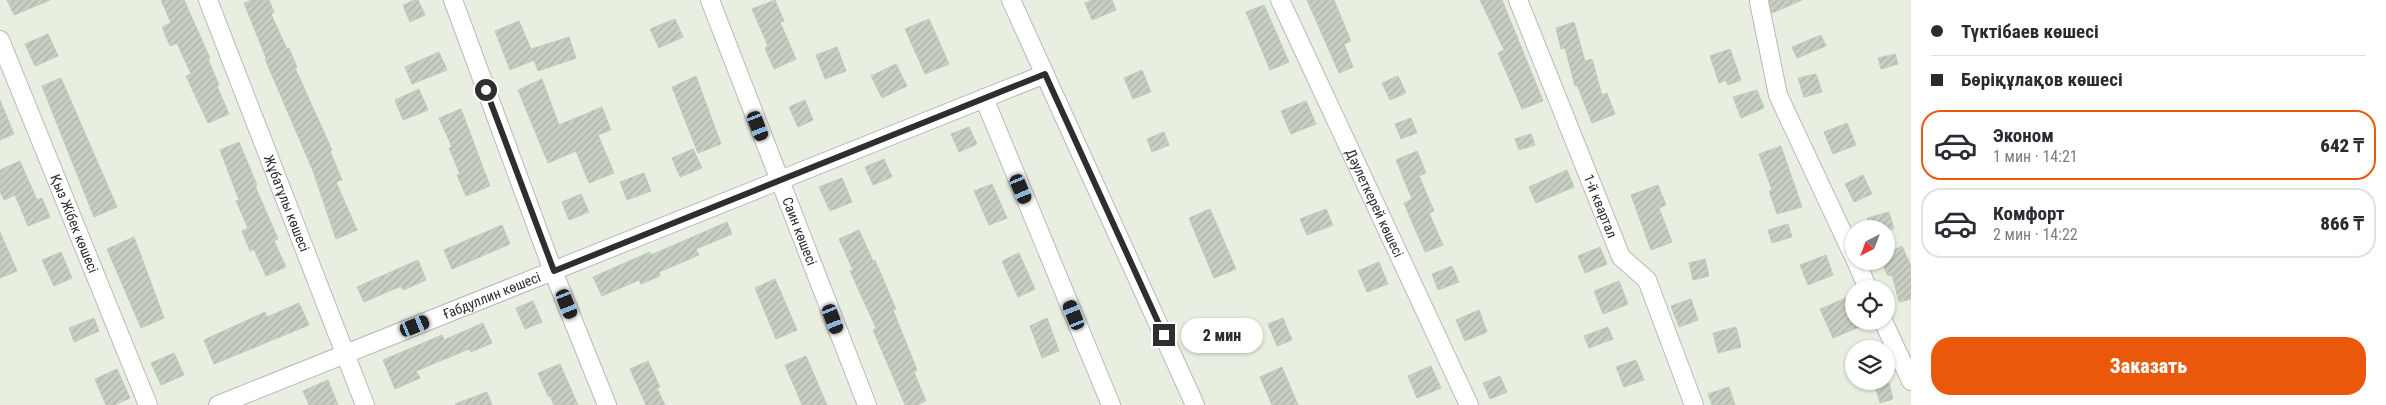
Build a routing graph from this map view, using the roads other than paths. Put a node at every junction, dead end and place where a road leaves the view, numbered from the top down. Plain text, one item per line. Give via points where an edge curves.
1 (208, 0) edge
2 (453, 0) edge
3 (710, 0) edge
4 (1012, 0) edge
5 (1280, 0) edge
6 (1518, 0) edge
7 (1759, 2) dead end
8 (0, 40) edge
9 (1045, 74) junction
10 (984, 98) junction
11 (779, 180) junction
12 (1845, 238) edge
13 (554, 271) junction
14 (1887, 330) edge
15 (346, 354) junction
16 (1911, 381) edge
17 (148, 405) edge
18 (218, 405) edge
19 (365, 405) edge
20 (607, 405) edge
21 (867, 405) edge
22 (1111, 405) edge
23 (1196, 405) edge
24 (1469, 405) edge
25 (1694, 405) edge

1 - 15 street, Жұбатұлы көшесі
2 - 13 street
3 - 11 street, Саин көшесі
4 - 9 street
5 - 24 street, Дәулеткерей көшесі
6 - 25 street, 1-й квартал via 1622,257 1647,280
7 - 12 street via 1778,95
8 - 17 street, Қыз Жібек көшесі
9 - 10 street, Ғабдуллин көшесі
9 - 23 street
10 - 11 street, Ғабдуллин көшесі
10 - 22 street
11 - 13 street, Ғабдуллин көшесі
11 - 21 street, Саин көшесі
13 - 15 street, Ғабдуллин көшесі
13 - 20 street
14 - 16 street
15 - 18 street, Ғабдуллин көшесі
15 - 19 street, Жұбатұлы көшесі

